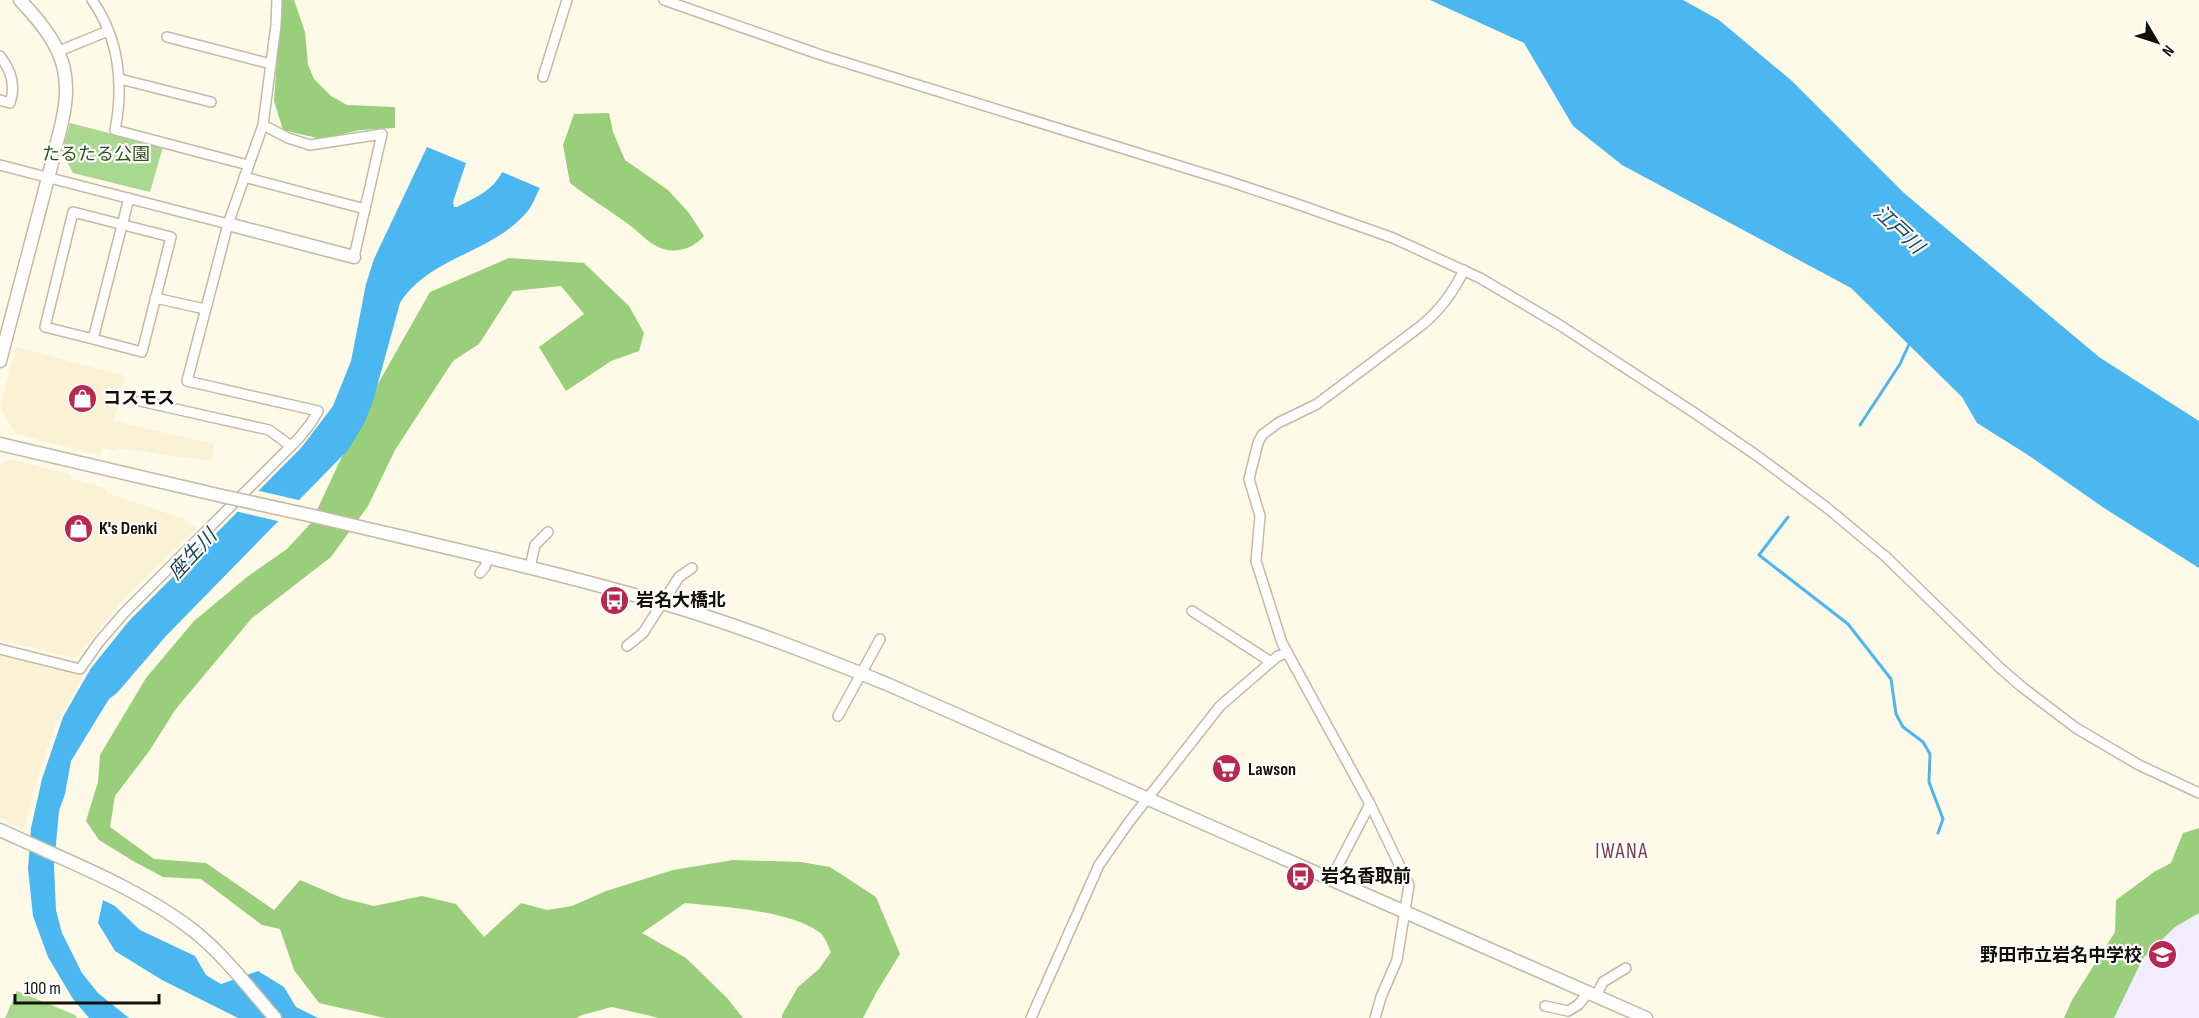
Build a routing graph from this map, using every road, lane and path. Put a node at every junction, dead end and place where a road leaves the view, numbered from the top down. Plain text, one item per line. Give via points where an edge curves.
1 (20, 0) edge
2 (92, 0) edge
3 (277, 0) edge
4 (567, 0) edge
5 (664, 0) edge
6 (108, 31) junction
7 (167, 37) dead end
8 (59, 51) junction
9 (0, 56) edge
10 (271, 64) junction
11 (543, 77) dead end
12 (120, 79) junction
13 (0, 100) edge
14 (211, 102) dead end
15 (263, 125) junction
16 (0, 165) edge
17 (248, 165) junction
18 (244, 177) junction
19 (47, 178) junction
20 (129, 198) junction
21 (365, 209) junction
22 (123, 224) junction
23 (228, 224) junction
24 (354, 257) joint
25 (1464, 270) junction
26 (156, 298) junction
27 (205, 309) junction
28 (93, 339) junction
29 (0, 361) edge
30 (140, 401) dead end
31 (0, 444) edge
32 (291, 446) junction
33 (548, 532) dead end
34 (488, 558) junction
35 (530, 567) junction
36 (692, 568) dead end
37 (480, 573) dead end
38 (662, 603) junction
39 (1192, 611) dead end
40 (880, 639) dead end
41 (627, 646) dead end
42 (0, 649) edge
43 (1288, 652) junction
44 (1271, 662) junction
45 (861, 674) junction
46 (838, 716) dead end
47 (2199, 793) edge
48 (1147, 799) junction
49 (1370, 804) junction
50 (0, 830) edge
51 (1331, 879) junction
52 (1405, 911) junction
53 (1626, 968) dead end
54 (1593, 994) junction
55 (1545, 1006) dead end
56 (275, 1018) edge
57 (1031, 1018) edge
58 (1375, 1018) edge
59 (1646, 1018) edge

1 - 8 street via 43,24
2 - 6 street
3 - 10 street
4 - 11 street
5 - 25 street via 821,55 1228,181 1393,238
6 - 8 street
6 - 12 street
7 - 10 street
8 - 19 street via 67,87 65,110
9 - 13 street via 9,70 13,88 10,103
10 - 15 street
12 - 14 street
12 - 17 street via 115,130
15 - 17 street
15 - 21 street via 310,145 382,134
16 - 19 street
17 - 18 street
18 - 21 street
18 - 23 street
19 - 20 street
19 - 29 street
20 - 22 street
20 - 23 street
21 - 24 street
22 - 26 street via 171,237
22 - 28 street
22 - 28 street via 73,212 45,327
23 - 24 street
23 - 27 street
25 - 43 street via 1452,293 1432,317 1317,404 1269,429 1258,443 1249,479 1260,516 1256,561
25 - 47 street via 1558,324 1756,455 1858,532 2042,703 2104,745
26 - 27 street
26 - 28 street via 141,352
27 - 32 street via 187,381 318,411
30 - 32 street via 269,430
31 - 34 street, bridge
32 - 42 street via 124,613 80,669
33 - 35 street via 535,545
34 - 35 street
34 - 37 street
35 - 38 street
36 - 38 street via 679,577
38 - 41 street via 643,633
38 - 45 street
39 - 44 street
40 - 45 street
43 - 44 street
43 - 49 street
44 - 48 street via 1220,706
45 - 46 street
45 - 48 street
48 - 51 street
48 - 57 street via 1099,865
49 - 51 street
49 - 52 street via 1407,878
50 - 56 street via 145,898 179,919 216,950
51 - 52 street
52 - 54 street
52 - 58 street via 1397,960
53 - 54 street via 1603,982
54 - 55 street via 1568,1011
54 - 59 street

